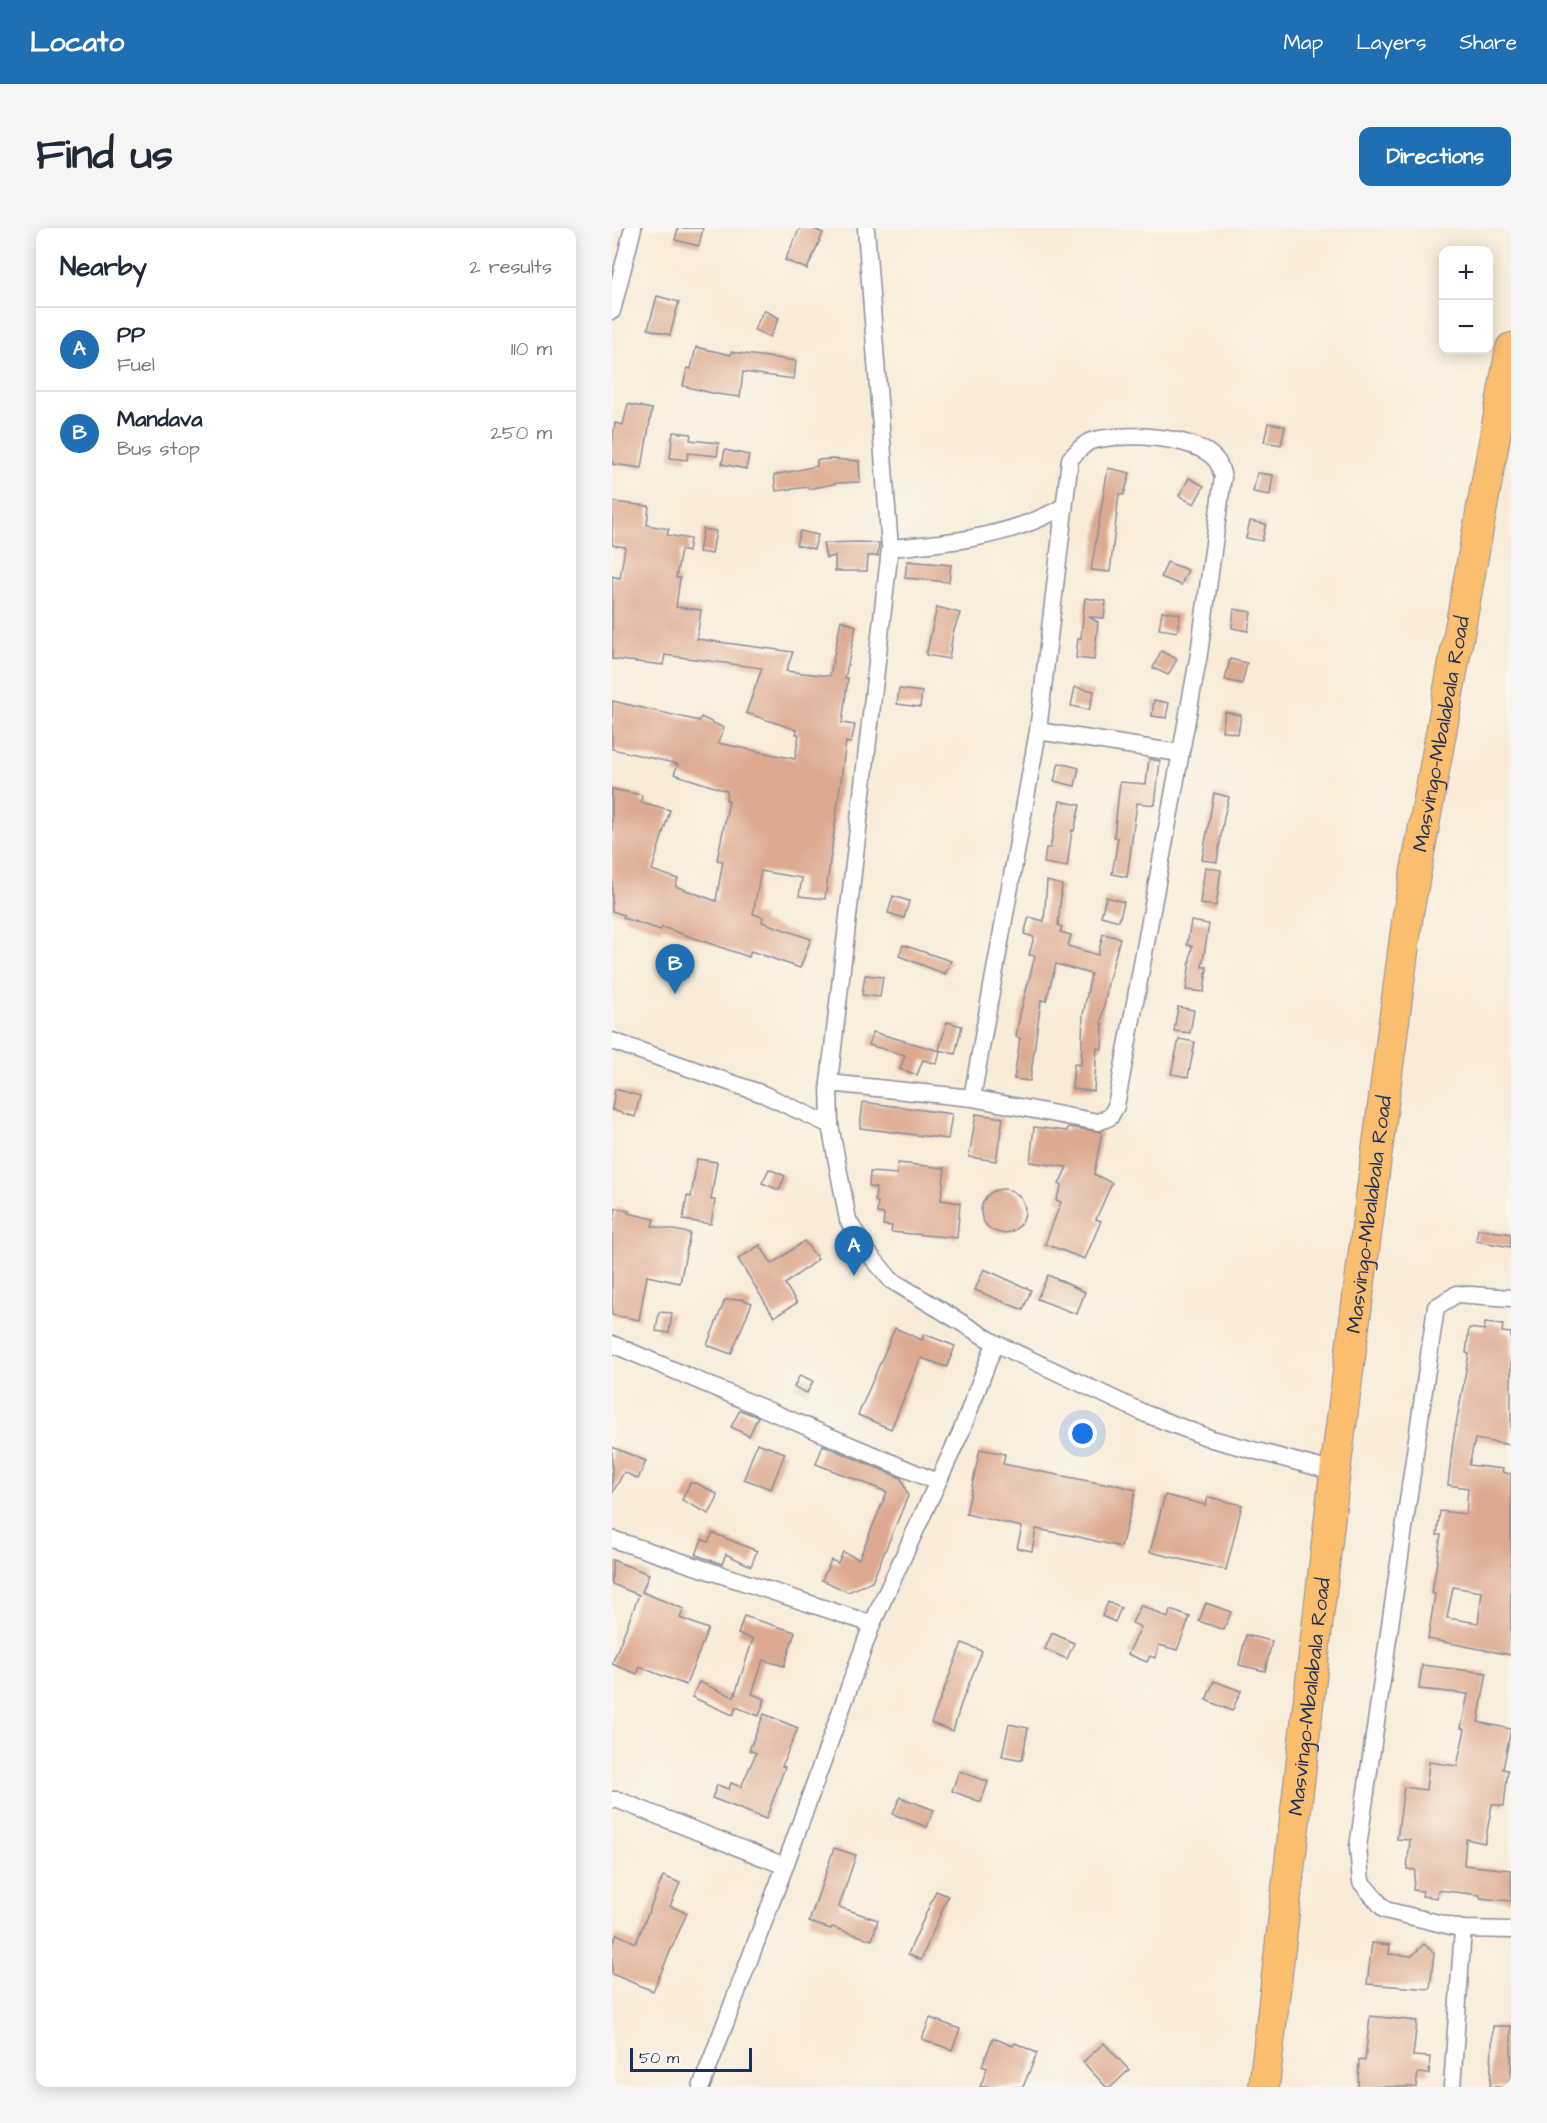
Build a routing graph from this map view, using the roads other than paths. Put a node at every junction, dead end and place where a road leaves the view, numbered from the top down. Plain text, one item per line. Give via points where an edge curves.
1 (633, 228) edge
2 (866, 228) edge
3 (612, 311) edge
4 (1511, 348) edge
5 (1064, 506) junction
6 (890, 548) junction
7 (1038, 731) junction
8 (1179, 753) junction
9 (612, 1041) edge
10 (830, 1083) junction
11 (972, 1098) junction
12 (830, 1125) junction
13 (1511, 1298) edge
14 (995, 1342) junction
15 (612, 1344) edge
16 (1335, 1472) junction
17 (937, 1482) junction
18 (612, 1539) edge
19 (872, 1624) junction
20 (612, 1800) edge
21 (785, 1866) junction
22 (1463, 1929) junction
23 (1511, 1930) edge
24 (701, 2087) edge
25 (1264, 2087) edge
26 (1452, 2087) edge

1 - 3 street
2 - 6 street
4 - 16 highway, Masvingo-Mbalabala Road via 1408,914
5 - 6 street via 1003,533 966,541
5 - 7 street
5 - 8 street via 1070,459 1089,442 1115,436 1170,438 1205,450 1217,460 1223,477 1199,654
6 - 10 street
7 - 8 street
7 - 11 street
8 - 11 street via 1116,1106 1110,1118 1098,1122
9 - 12 street via 763,1094
10 - 11 street
10 - 12 street
12 - 14 street via 848,1220 865,1249 891,1280
13 - 22 street via 1457,1294 1436,1307 1358,1847 1361,1882 1385,1910
14 - 16 street via 1146,1414 1212,1439
14 - 17 street via 961,1432
15 - 17 street
16 - 25 highway, Masvingo-Mbalabala Road
17 - 19 street
18 - 19 street
19 - 21 street
20 - 21 street
21 - 24 street
22 - 23 street
22 - 26 street

